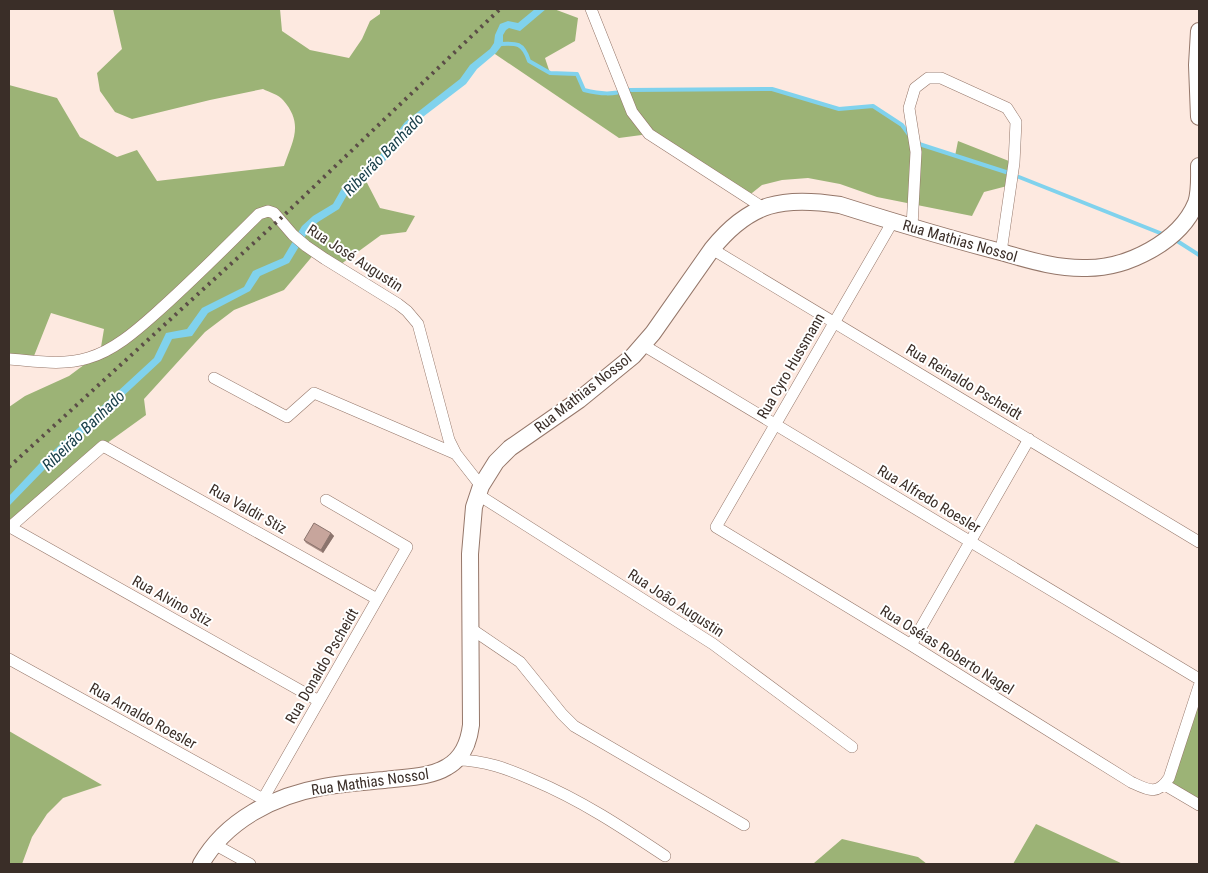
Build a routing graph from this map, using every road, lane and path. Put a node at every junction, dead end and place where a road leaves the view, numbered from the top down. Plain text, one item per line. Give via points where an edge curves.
1 (591, 9) edge
2 (1199, 31) edge
3 (1199, 117) edge
4 (1199, 166) edge
5 (762, 207) junction
6 (893, 221) junction
7 (912, 227) junction
8 (712, 249) junction
9 (1001, 252) junction
10 (834, 322) junction
11 (642, 346) junction
12 (9, 359) edge
13 (214, 378) dead end
14 (775, 424) junction
15 (1029, 438) junction
16 (456, 454) junction
17 (479, 490) junction
18 (326, 500) dead end
19 (716, 527) joint
20 (9, 528) edge
21 (971, 541) junction
22 (1199, 542) edge
23 (377, 599) junction
24 (470, 628) junction
25 (911, 645) junction
26 (9, 659) edge
27 (1199, 679) edge
28 (1199, 686) edge
29 (319, 701) junction
30 (852, 747) dead end
31 (456, 760) junction
32 (1165, 785) junction
33 (265, 802) junction
34 (1199, 804) edge
35 (744, 825) dead end
36 (214, 844) junction
37 (665, 856) dead end
38 (200, 864) edge
39 (250, 864) edge

1 - 5 street via 632,112 649,134
2 - 3 street
4 - 9 street, Rua Mathias Nossol via 1196,202 1182,227 1170,239 1118,264 1070,268
5 - 6 street, Rua Mathias Nossol via 790,201 821,202
5 - 8 street, Rua Mathias Nossol via 735,225
6 - 7 street, Rua Mathias Nossol
6 - 10 street, Rua Cyro Hussmann
7 - 9 street, Rua Mathias Nossol
7 - 9 street via 916,152 910,108 915,88 928,78 941,78 1007,108 1016,122 1014,163
8 - 10 street, Rua Reinaldo Pscheidt
8 - 11 street, Rua Mathias Nossol
10 - 14 street, Rua Cyro Hussmann
10 - 15 street, Rua Reinaldo Pscheidt
11 - 14 street, Rua Alfredo Roesler
11 - 17 street, Rua Mathias Nossol via 579,400 510,448 496,462
12 - 16 street, Rua José Augustin via 75,361 90,358 114,346 142,326 260,214 268,211 274,213 306,246 414,317 444,426
13 - 16 street via 287,418 314,393
14 - 19 street, Rua Cyro Hussmann
14 - 21 street, Rua Alfredo Roesler
15 - 21 street
15 - 22 street, Rua Reinaldo Pscheidt
16 - 17 street, Rua José Augustin
17 - 24 street, Rua Mathias Nossol via 471,540
17 - 30 street, Rua João Augustin via 713,644
18 - 23 street, Rua Donaldo Pscheidt via 407,547
19 - 25 street, Rua Oséias Roberto Nagel
20 - 23 street, Rua Valdir Stiz via 103,446
20 - 29 street, Rua Alvino Stiz
21 - 25 street
21 - 27 street, Rua Alfredo Roesler
23 - 29 street, Rua Donaldo Pscheidt
24 - 31 street, Rua Mathias Nossol via 470,731 467,744
24 - 35 street via 520,662 574,726
25 - 32 street, Rua Oséias Roberto Nagel via 1132,782 1153,790
26 - 33 street, Rua Arnaldo Roesler
28 - 32 street
29 - 33 street, Rua Donaldo Pscheidt
31 - 33 street, Rua Mathias Nossol via 432,773 325,786
31 - 37 street via 505,767 550,787 615,822
32 - 34 street
33 - 36 street, Rua Mathias Nossol
36 - 38 street, Rua Mathias Nossol
36 - 39 street

